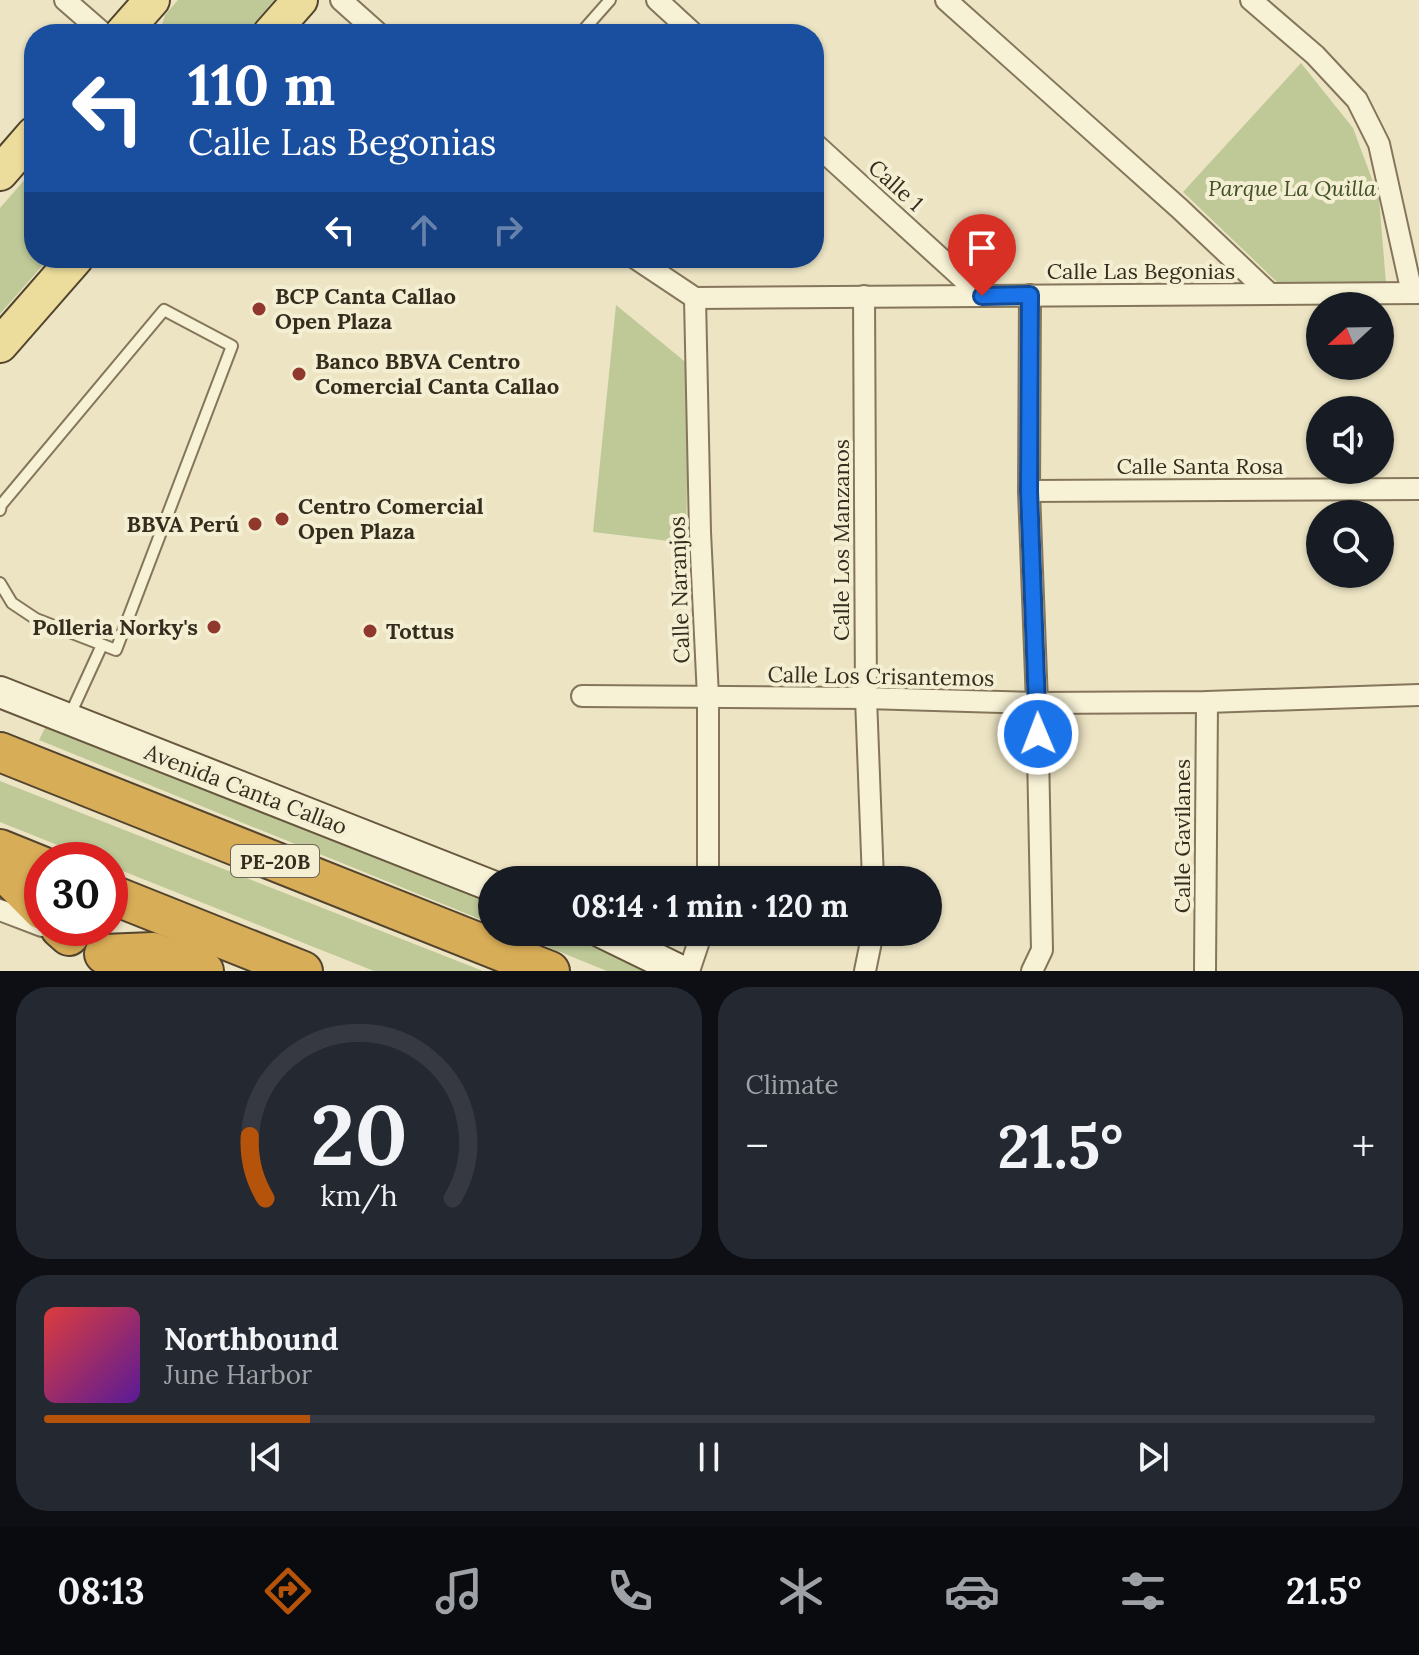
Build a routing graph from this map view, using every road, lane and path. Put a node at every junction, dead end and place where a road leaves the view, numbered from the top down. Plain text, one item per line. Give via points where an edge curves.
1 (65, 0) edge
2 (152, 0) edge
3 (300, 0) edge
4 (341, 0) edge
5 (610, 0) edge
6 (657, 0) edge
7 (946, 0) edge
8 (1251, 0) edge
9 (93, 24) edge
10 (131, 24) edge
11 (279, 24) edge
12 (368, 24) edge
13 (589, 24) edge
14 (683, 24) edge
15 (24, 145) edge
16 (824, 152) edge
17 (0, 173) edge
18 (67, 268) edge
19 (650, 268) edge
20 (1416, 293) edge
21 (1270, 294) junction
22 (1030, 295) junction
23 (864, 296) junction
24 (982, 296) junction
25 (695, 298) junction
26 (0, 345) edge
27 (1419, 489) edge
28 (1029, 491) junction
29 (0, 510) edge
30 (0, 583) edge
31 (102, 645) junction
32 (0, 692) edge
33 (1419, 695) edge
34 (582, 696) dead end
35 (708, 697) junction
36 (866, 698) junction
37 (1207, 702) junction
38 (1037, 703) junction
39 (1419, 711) edge
40 (68, 719) junction
41 (0, 752) edge
42 (0, 849) edge
43 (24, 859) edge
44 (708, 866) edge
45 (872, 866) edge
46 (0, 868) edge
47 (478, 880) edge
48 (24, 892) edge
49 (128, 901) edge
50 (0, 910) edge
51 (24, 919) edge
52 (88, 946) edge
53 (630, 946) edge
54 (697, 946) edge
55 (870, 946) edge
56 (104, 954) junction
57 (146, 971) edge
58 (204, 971) edge
59 (303, 971) edge
60 (550, 971) edge
61 (681, 971) edge
62 (689, 971) edge
63 (865, 971) edge
64 (1032, 971) edge
65 (1205, 971) edge

1 - 9 street
2 - 10 main road
3 - 11 main road
4 - 12 street
5 - 13 lane
6 - 14 street
7 - 21 street
8 - 20 street via 1357,100 1379,144
15 - 17 main road
16 - 24 street, Calle 1
18 - 26 main road
19 - 25 street
20 - 21 street, Calle Las Begonias
21 - 22 street, Calle Las Begonias
22 - 24 street, Calle Las Begonias
22 - 28 street
23 - 24 street, Calle Las Begonias
23 - 25 street, Calle Las Begonias
23 - 36 street, Calle Los Manzanos
25 - 35 street, Calle Naranjos
27 - 28 street, Calle Santa Rosa
28 - 38 street
29 - 31 lane via 164,310 232,346 116,650
30 - 31 lane via 12,603 36,619
31 - 40 lane
32 - 40 main road, Avenida Canta Callao
33 - 37 street, Calle Los Crisantemos
33 - 39 street
34 - 35 street, Calle Los Crisantemos
35 - 36 street, Calle Los Crisantemos
35 - 44 street, Calle Naranjos
36 - 38 street, Calle Los Crisantemos
36 - 45 street, Calle Los Manzanos
37 - 38 street, Calle Los Crisantemos
37 - 65 street, Calle Gavilanes
38 - 64 street via 1042,950
40 - 47 main road, Avenida Canta Callao
41 - 60 highway, PE-20B
42 - 43 highway
46 - 48 highway
49 - 59 highway
50 - 51 street
52 - 56 street
53 - 61 main road
54 - 62 street
55 - 63 street
56 - 57 street
56 - 58 highway via 153,952

